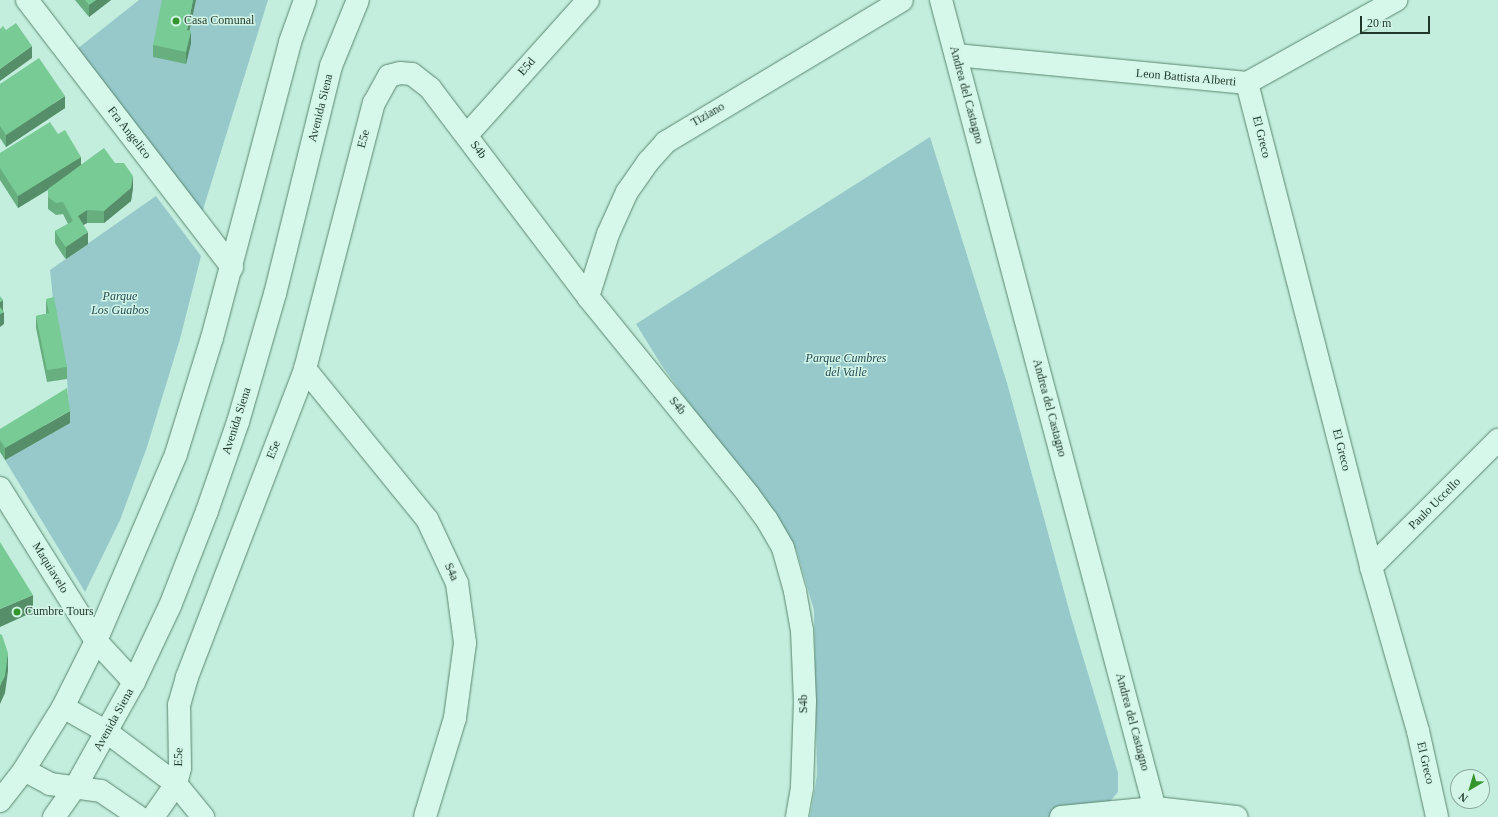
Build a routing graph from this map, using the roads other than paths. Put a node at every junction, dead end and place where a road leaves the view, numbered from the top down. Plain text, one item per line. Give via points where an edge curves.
1 (27, 0) edge
2 (305, 0) edge
3 (358, 0) edge
4 (588, 0) edge
5 (902, 0) edge
6 (941, 0) edge
7 (1396, 0) edge
8 (956, 55) junction
9 (388, 76) joint
10 (1247, 83) junction
11 (467, 134) junction
12 (232, 267) junction
13 (588, 297) junction
14 (305, 369) junction
15 (1498, 440) edge
16 (0, 488) edge
17 (1372, 567) junction
18 (96, 641) junction
19 (134, 682) junction
20 (63, 707) junction
21 (107, 732) junction
22 (24, 770) junction
23 (176, 784) junction
24 (76, 786) junction
25 (0, 801) edge
26 (1156, 812) edge
27 (54, 817) edge
28 (139, 817) edge
29 (153, 817) edge
30 (203, 817) edge
31 (425, 817) edge
32 (797, 817) edge
33 (1061, 817) edge
34 (1237, 817) edge
35 (1437, 817) edge

1 - 12 street, Fra Angelico
2 - 12 street via 290,42
3 - 19 street, Avenida Siena via 331,66 275,294 238,422 170,606
4 - 11 street, E5d
5 - 13 street, Tiziano via 666,142 627,192 608,234
6 - 8 street, Andrea del Castagno
7 - 10 street, Leon Battista Alberti
8 - 10 street, Leon Battista Alberti
8 - 26 street, Andrea del Castagno
9 - 11 street, S4b via 412,74 421,80
9 - 14 street, E5e via 372,109
10 - 17 street, El Greco
11 - 13 street, S4b
12 - 18 street via 176,454
13 - 32 street, S4b via 748,494 783,548 802,630 805,701 802,788
14 - 23 street, E5e via 187,677 179,705 180,768
14 - 31 street, S4a via 427,519 457,583 464,650 455,718
15 - 17 street, Paulo Uccello
16 - 18 street, Maquiavelo
17 - 35 street, El Greco via 1418,731
18 - 19 street, Maquiavelo
18 - 20 street
19 - 21 street, Avenida Siena
20 - 21 street
20 - 22 street
21 - 23 street
21 - 24 street, Avenida Siena
22 - 24 street via 50,784
22 - 25 street
23 - 29 street, E5e
23 - 30 street
24 - 27 street, Avenida Siena
24 - 28 street via 101,791
26 - 33 street
26 - 34 street

